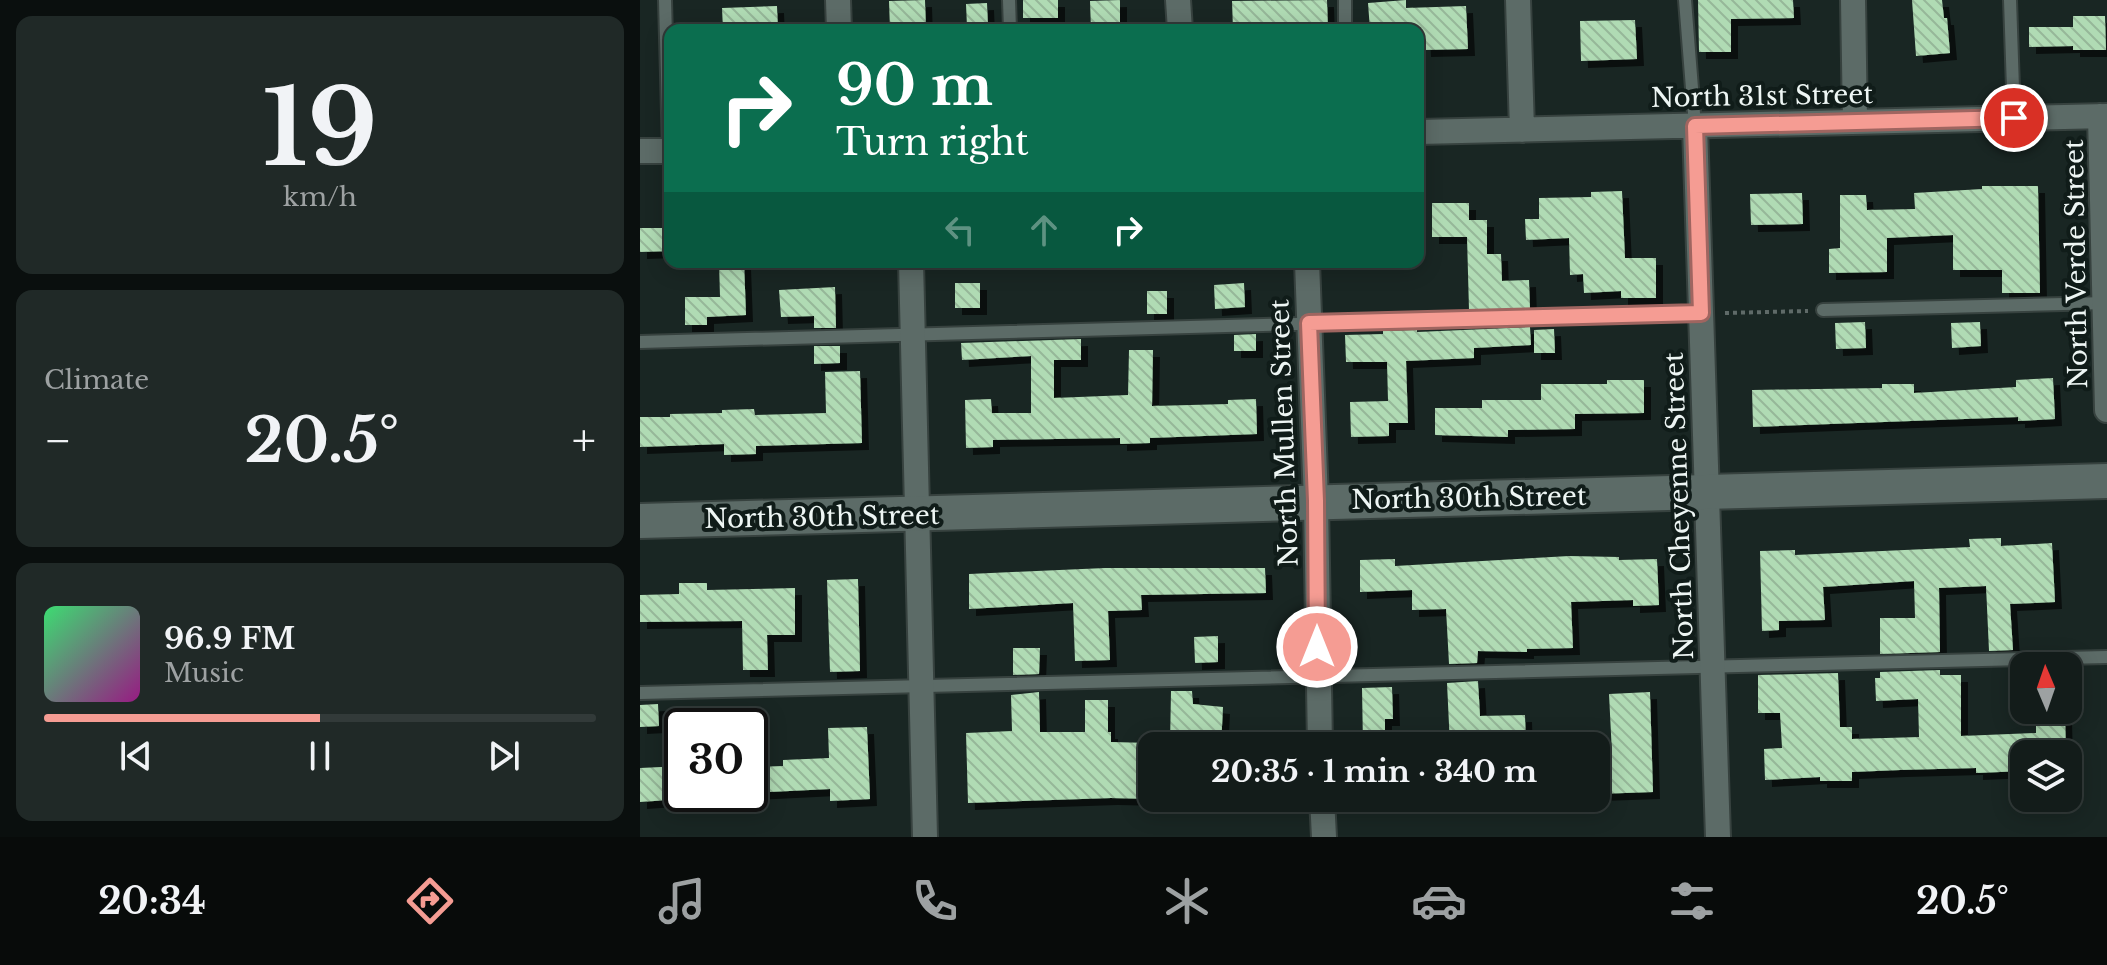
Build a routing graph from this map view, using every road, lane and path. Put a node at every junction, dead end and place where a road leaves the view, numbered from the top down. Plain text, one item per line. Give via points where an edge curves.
1 (665, 0) edge
2 (838, 0) edge
3 (1009, 0) edge
4 (1178, 0) edge
5 (1345, 0) edge
6 (1518, 0) edge
7 (1685, 0) edge
8 (1853, 0) edge
9 (2010, 0) edge
10 (666, 24) edge
11 (839, 24) edge
12 (1010, 24) edge
13 (1180, 24) edge
14 (1345, 24) edge
15 (2104, 116) edge
16 (2014, 118) junction
17 (1855, 122) junction
18 (1695, 126) junction
19 (1522, 130) junction
20 (1424, 132) edge
21 (640, 151) edge
22 (664, 151) edge
23 (911, 268) edge
24 (1307, 268) edge
25 (2106, 303) edge
26 (1823, 310) joint
27 (1701, 313) junction
28 (1309, 323) junction
29 (913, 334) junction
30 (640, 342) edge
31 (2107, 410) edge
32 (2107, 481) edge
33 (1707, 492) junction
34 (1316, 501) junction
35 (918, 515) junction
36 (640, 521) edge
37 (2107, 657) edge
38 (1712, 667) junction
39 (1317, 676) junction
40 (922, 686) junction
41 (640, 693) edge
42 (1319, 732) edge
43 (1323, 812) edge
44 (925, 837) edge
45 (1324, 837) edge
46 (1718, 837) edge

1 - 10 lane
2 - 11 street
3 - 12 lane
4 - 13 street
5 - 14 lane
6 - 19 street
7 - 18 lane
8 - 17 street
9 - 16 lane
15 - 16 street, North 31st Street
15 - 25 street, North Verde Street
16 - 17 street, North 31st Street
17 - 18 street, North 31st Street
18 - 19 street, North 31st Street
18 - 27 street, North Cheyenne Street
19 - 20 street, North 31st Street
21 - 22 street
23 - 29 street
24 - 28 street, North Mullen Street
25 - 26 lane
25 - 31 street, North Verde Street
26 - 27 path
27 - 28 lane
27 - 33 street, North Cheyenne Street
28 - 29 lane
28 - 34 street, North Mullen Street
29 - 30 lane
29 - 35 street
32 - 33 main road, North 30th Street
33 - 34 main road, North 30th Street
33 - 38 street, North Cheyenne Street
34 - 35 main road, North 30th Street
34 - 39 street, North Mullen Street
35 - 36 main road, North 30th Street
35 - 40 street
37 - 38 lane
38 - 39 lane
38 - 46 street, North Cheyenne Street
39 - 40 lane
39 - 42 street, North Mullen Street
40 - 41 lane
40 - 44 street
43 - 45 street

